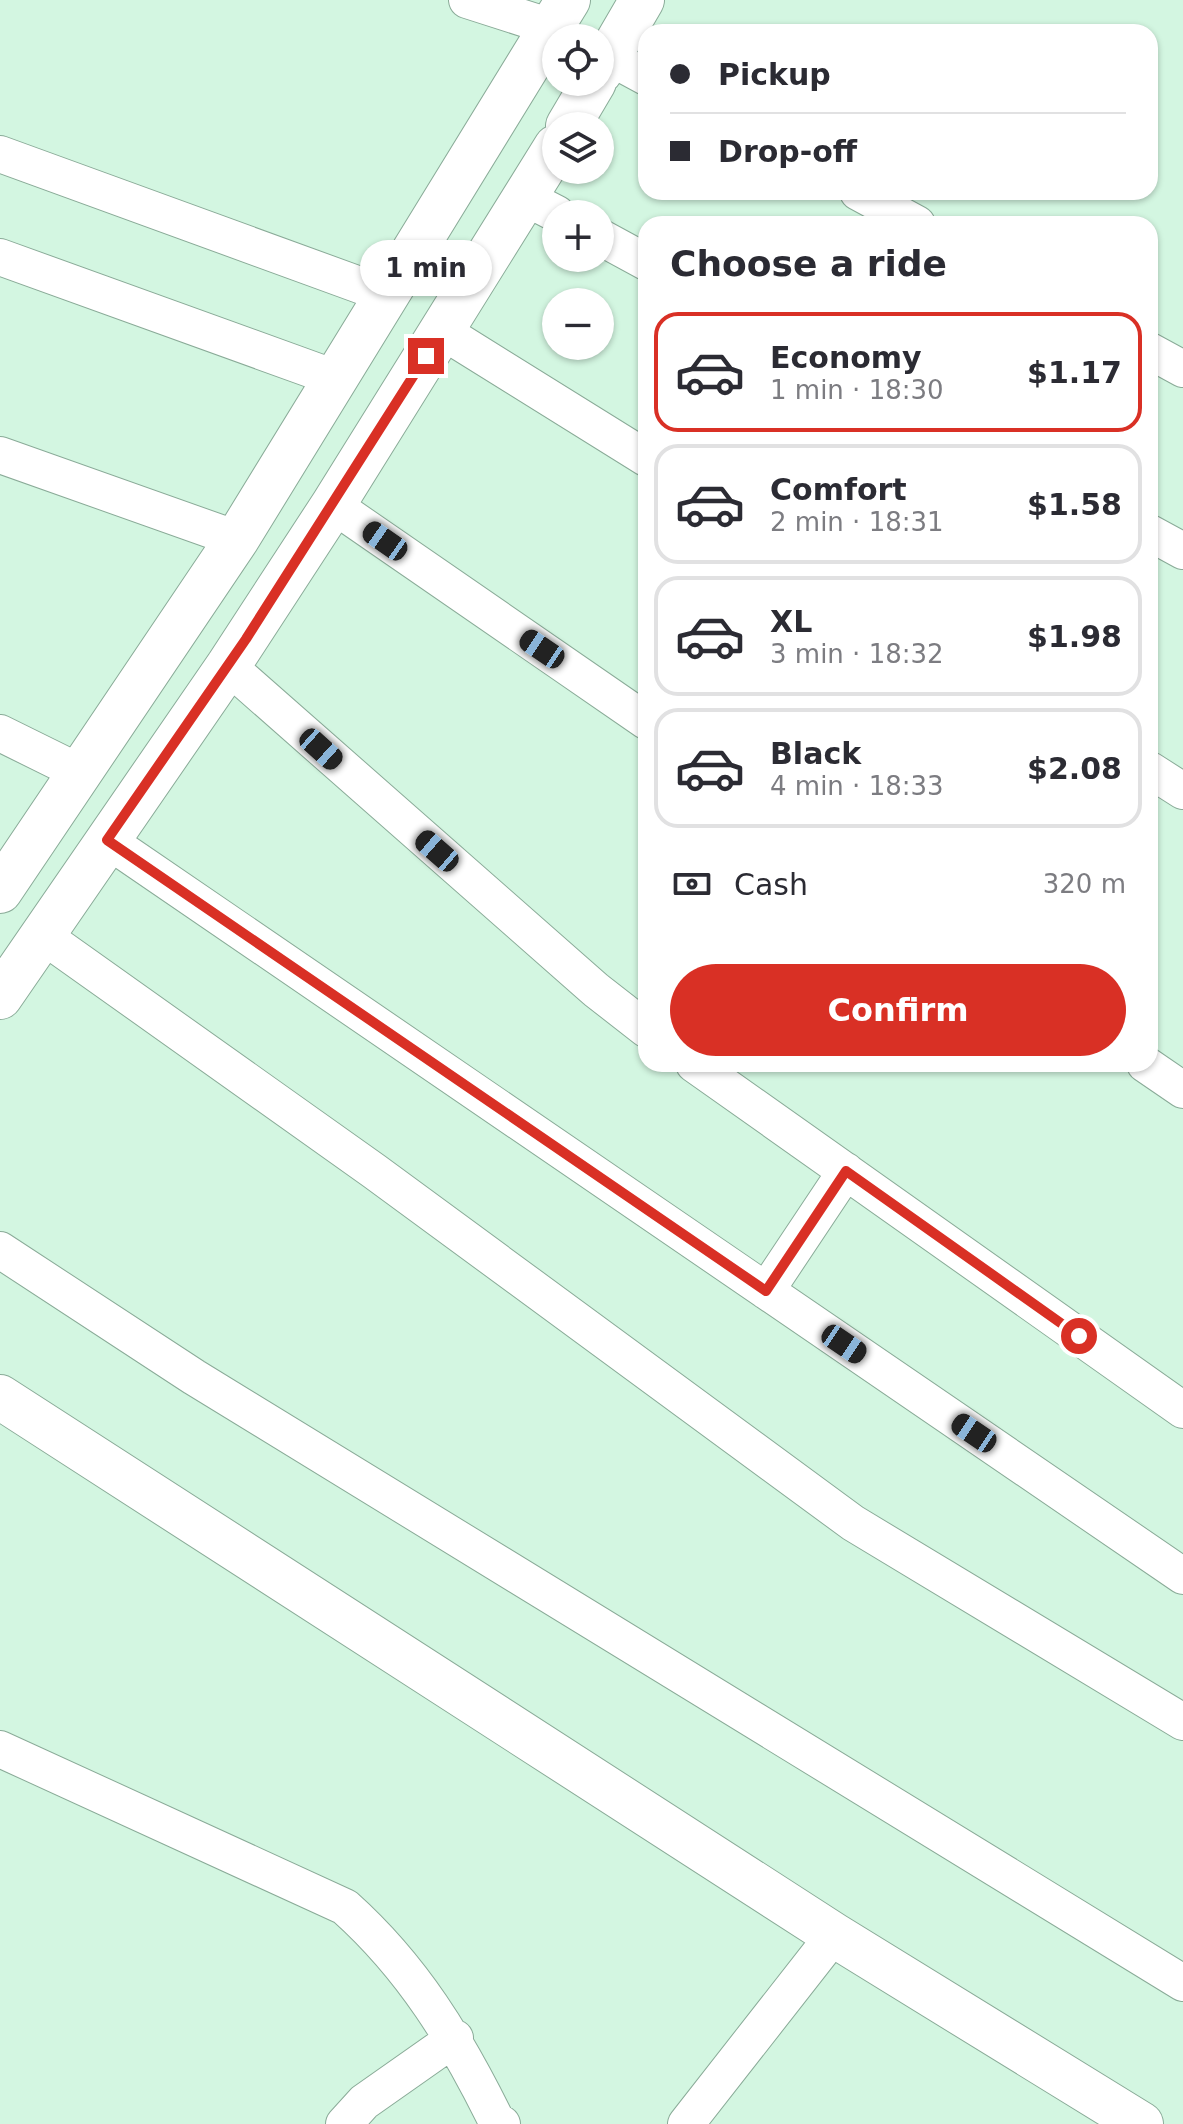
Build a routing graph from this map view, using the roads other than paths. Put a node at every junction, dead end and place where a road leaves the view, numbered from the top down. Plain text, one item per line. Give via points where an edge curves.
1 (467, 0) edge
2 (642, 0) edge
3 (560, 13) edge
4 (614, 67) edge
5 (592, 96) edge
6 (579, 112) edge
7 (0, 154) edge
8 (547, 184) edge
9 (873, 200) edge
10 (541, 206) edge
11 (902, 216) edge
12 (614, 245) edge
13 (0, 257) edge
14 (638, 258) edge
15 (387, 295) junction
16 (442, 331) junction
17 (1158, 355) edge
18 (1183, 369) edge
19 (335, 378) junction
20 (638, 453) edge
21 (0, 455) edge
22 (333, 505) junction
23 (1158, 537) edge
24 (237, 539) junction
25 (1183, 551) edge
26 (228, 666) junction
27 (638, 715) edge
28 (0, 733) edge
29 (79, 772) junction
30 (1158, 775) edge
31 (1183, 791) edge
32 (107, 840) junction
33 (0, 891) edge
34 (42, 935) junction
35 (0, 997) edge
36 (638, 1023) edge
37 (705, 1072) edge
38 (846, 1171) junction
39 (0, 1250) edge
40 (766, 1291) junction
41 (0, 1397) edge
42 (1183, 1410) edge
43 (1183, 1576) edge
44 (1183, 1722) edge
45 (0, 1749) edge
46 (834, 1935) junction
47 (1183, 1983) edge
48 (455, 2038) junction
49 (344, 2124) edge
50 (502, 2124) edge
51 (686, 2124) edge
52 (1141, 2124) edge

1 - 3 street
2 - 4 street
3 - 15 street
5 - 6 street
7 - 15 street
8 - 10 street
9 - 11 street
10 - 16 street
12 - 14 street
13 - 19 street
15 - 19 street
16 - 20 street
16 - 22 street
17 - 18 street
19 - 24 street
21 - 24 street
22 - 26 street
22 - 27 street
23 - 25 street
24 - 29 street
26 - 32 street
26 - 36 street
28 - 29 street
29 - 33 street
30 - 31 street
32 - 34 street
32 - 40 street
34 - 35 street
34 - 44 street via 853,1523
37 - 38 street
38 - 40 street
38 - 42 street
39 - 47 street via 194,1377
40 - 43 street
41 - 46 street
45 - 48 street via 345,1907 383,1941
46 - 51 street
46 - 52 street
48 - 49 street via 364,2102
48 - 50 street

